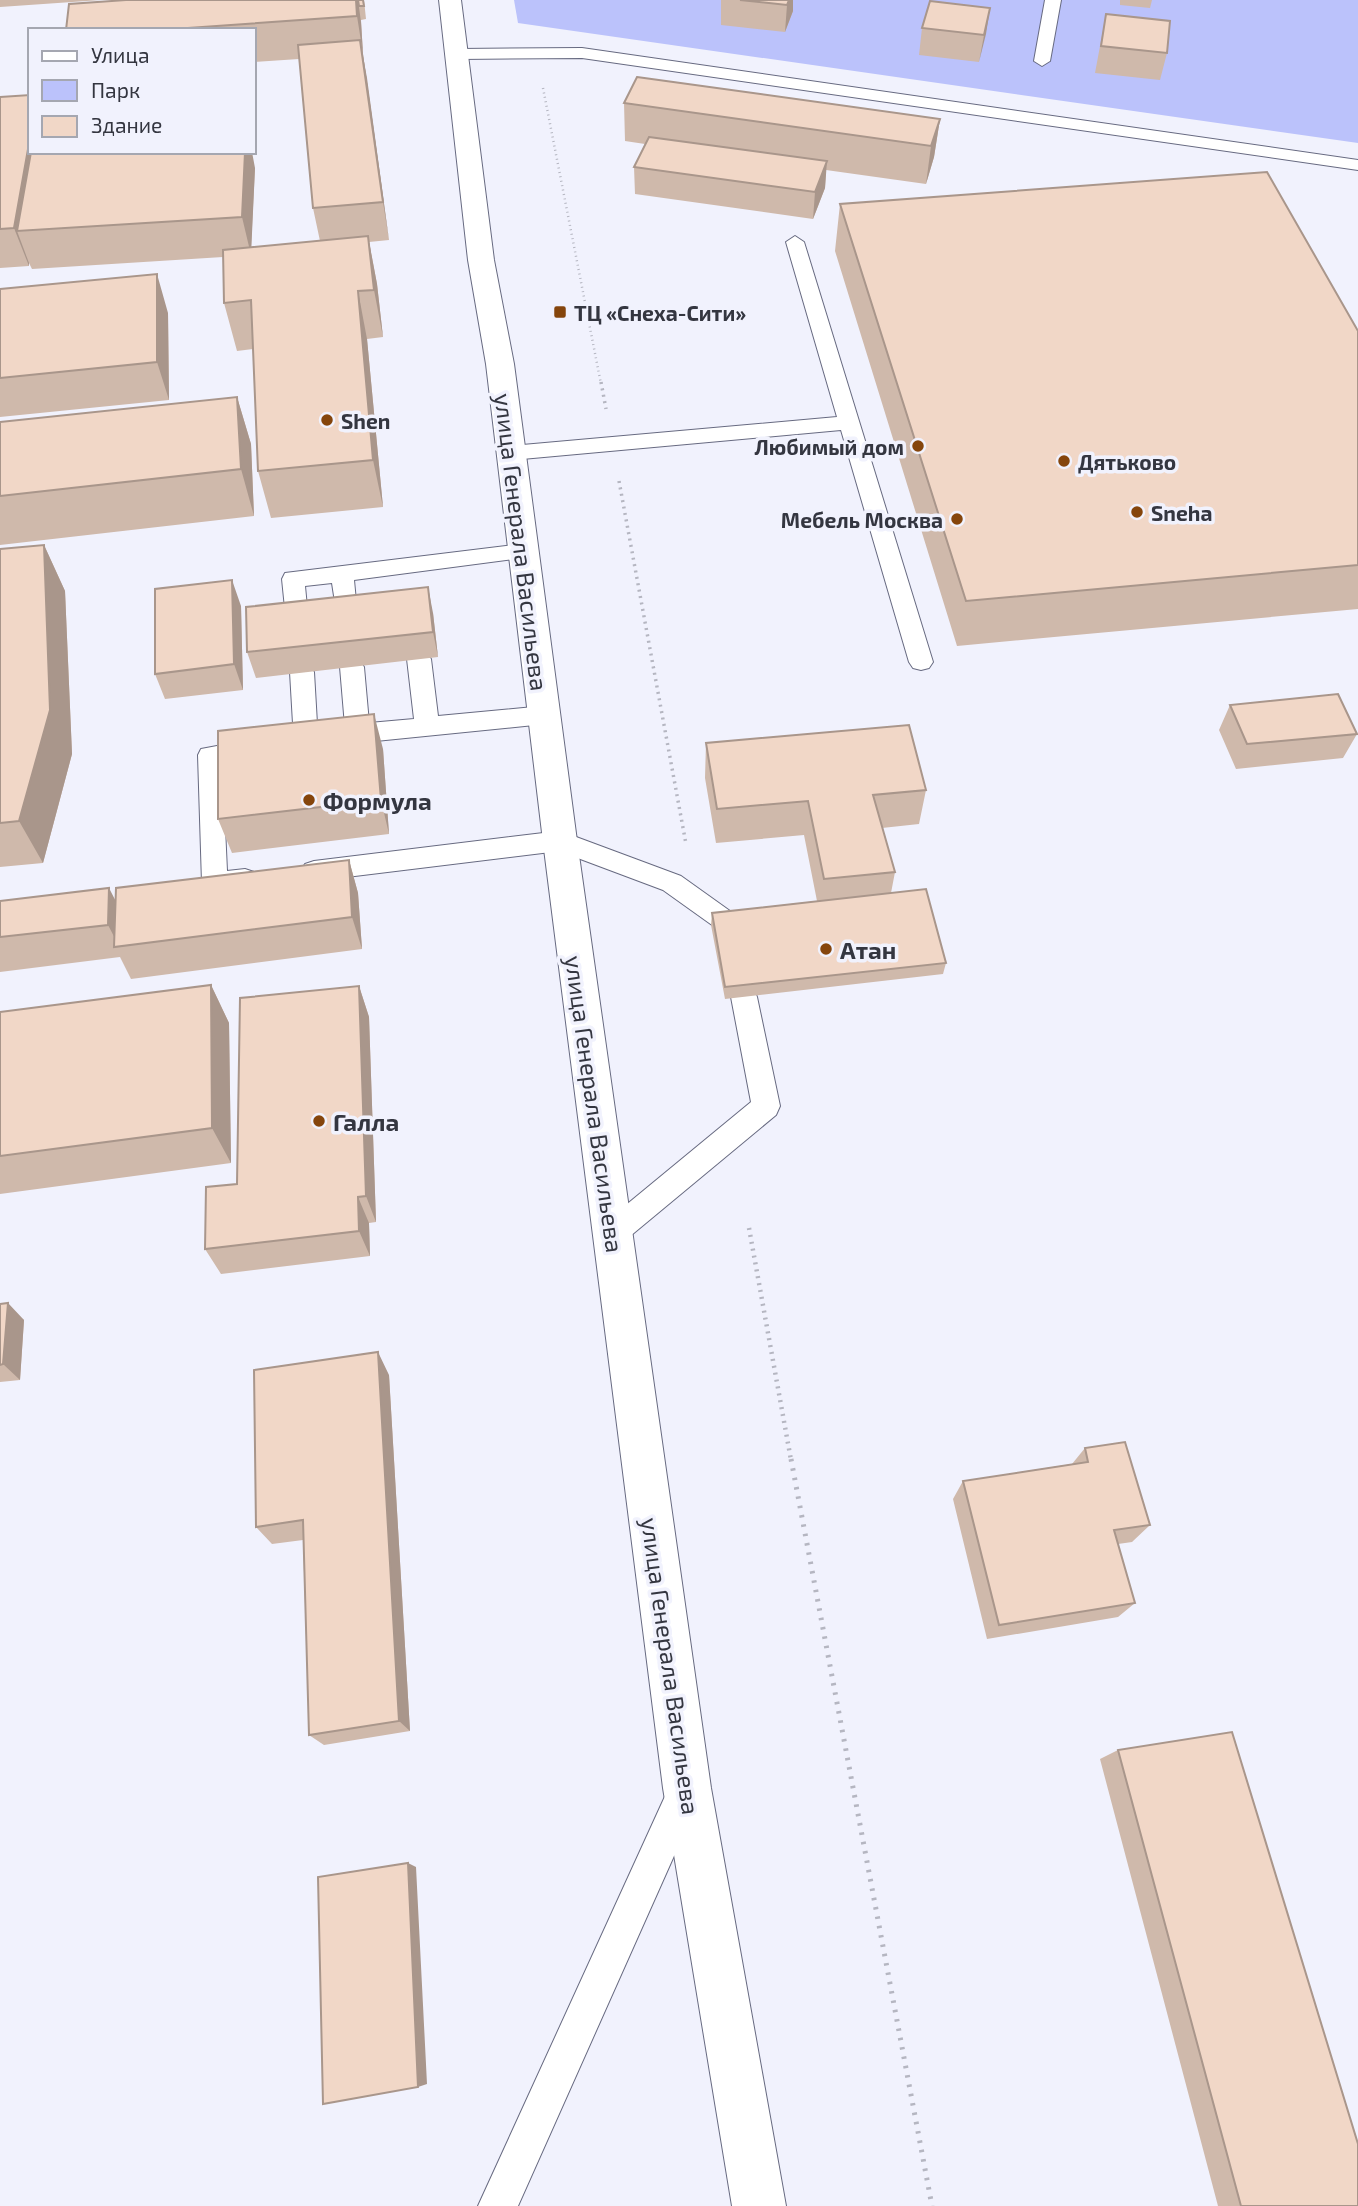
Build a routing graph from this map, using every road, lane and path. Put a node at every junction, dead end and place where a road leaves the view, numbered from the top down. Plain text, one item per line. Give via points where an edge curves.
1 (450, 0) edge
2 (1053, 0) edge
3 (459, 54) junction
4 (1042, 61) dead end
5 (540, 76) dead end
6 (1358, 165) edge
7 (795, 242) dead end
8 (606, 409) dead end
9 (850, 422) junction
10 (511, 453) junction
11 (618, 477) dead end
12 (523, 552) junction
13 (411, 565) junction
14 (342, 574) junction
15 (414, 590) edge
16 (347, 622) edge
17 (298, 628) edge
18 (419, 659) edge
19 (921, 662) dead end
20 (352, 667) edge
21 (302, 672) edge
22 (544, 715) junction
23 (427, 727) junction
24 (358, 733) junction
25 (306, 741) junction
26 (560, 841) junction
27 (697, 901) junction
28 (728, 923) edge
29 (744, 997) edge
30 (749, 1228) dead end
31 (613, 1233) junction
32 (687, 1788) junction
33 (498, 2206) edge
34 (759, 2206) edge
35 (932, 2206) edge

1 - 3 main road, улица Генерала Васильева
2 - 4 lane
3 - 6 lane via 582,52
3 - 10 main road, улица Генерала Васильева via 481,260
5 - 8 path
7 - 9 lane
9 - 10 lane
9 - 19 lane
10 - 12 main road, улица Генерала Васильева
11 - 27 path
12 - 13 lane
12 - 22 main road, улица Генерала Васильева
13 - 14 lane
13 - 15 lane
14 - 16 lane
14 - 17 lane via 293,579
18 - 23 lane
20 - 24 lane
21 - 25 lane
22 - 23 lane
22 - 26 main road, улица Генерала Васильева
23 - 24 lane
24 - 25 lane
25 - 26 lane via 210,755 215,883
26 - 27 lane via 672,883
26 - 31 main road, улица Генерала Васильева
27 - 28 lane
29 - 31 lane via 766,1106
30 - 35 path
31 - 32 main road, улица Генерала Васильева
32 - 33 lane
32 - 34 main road, улица Генерала Васильева

